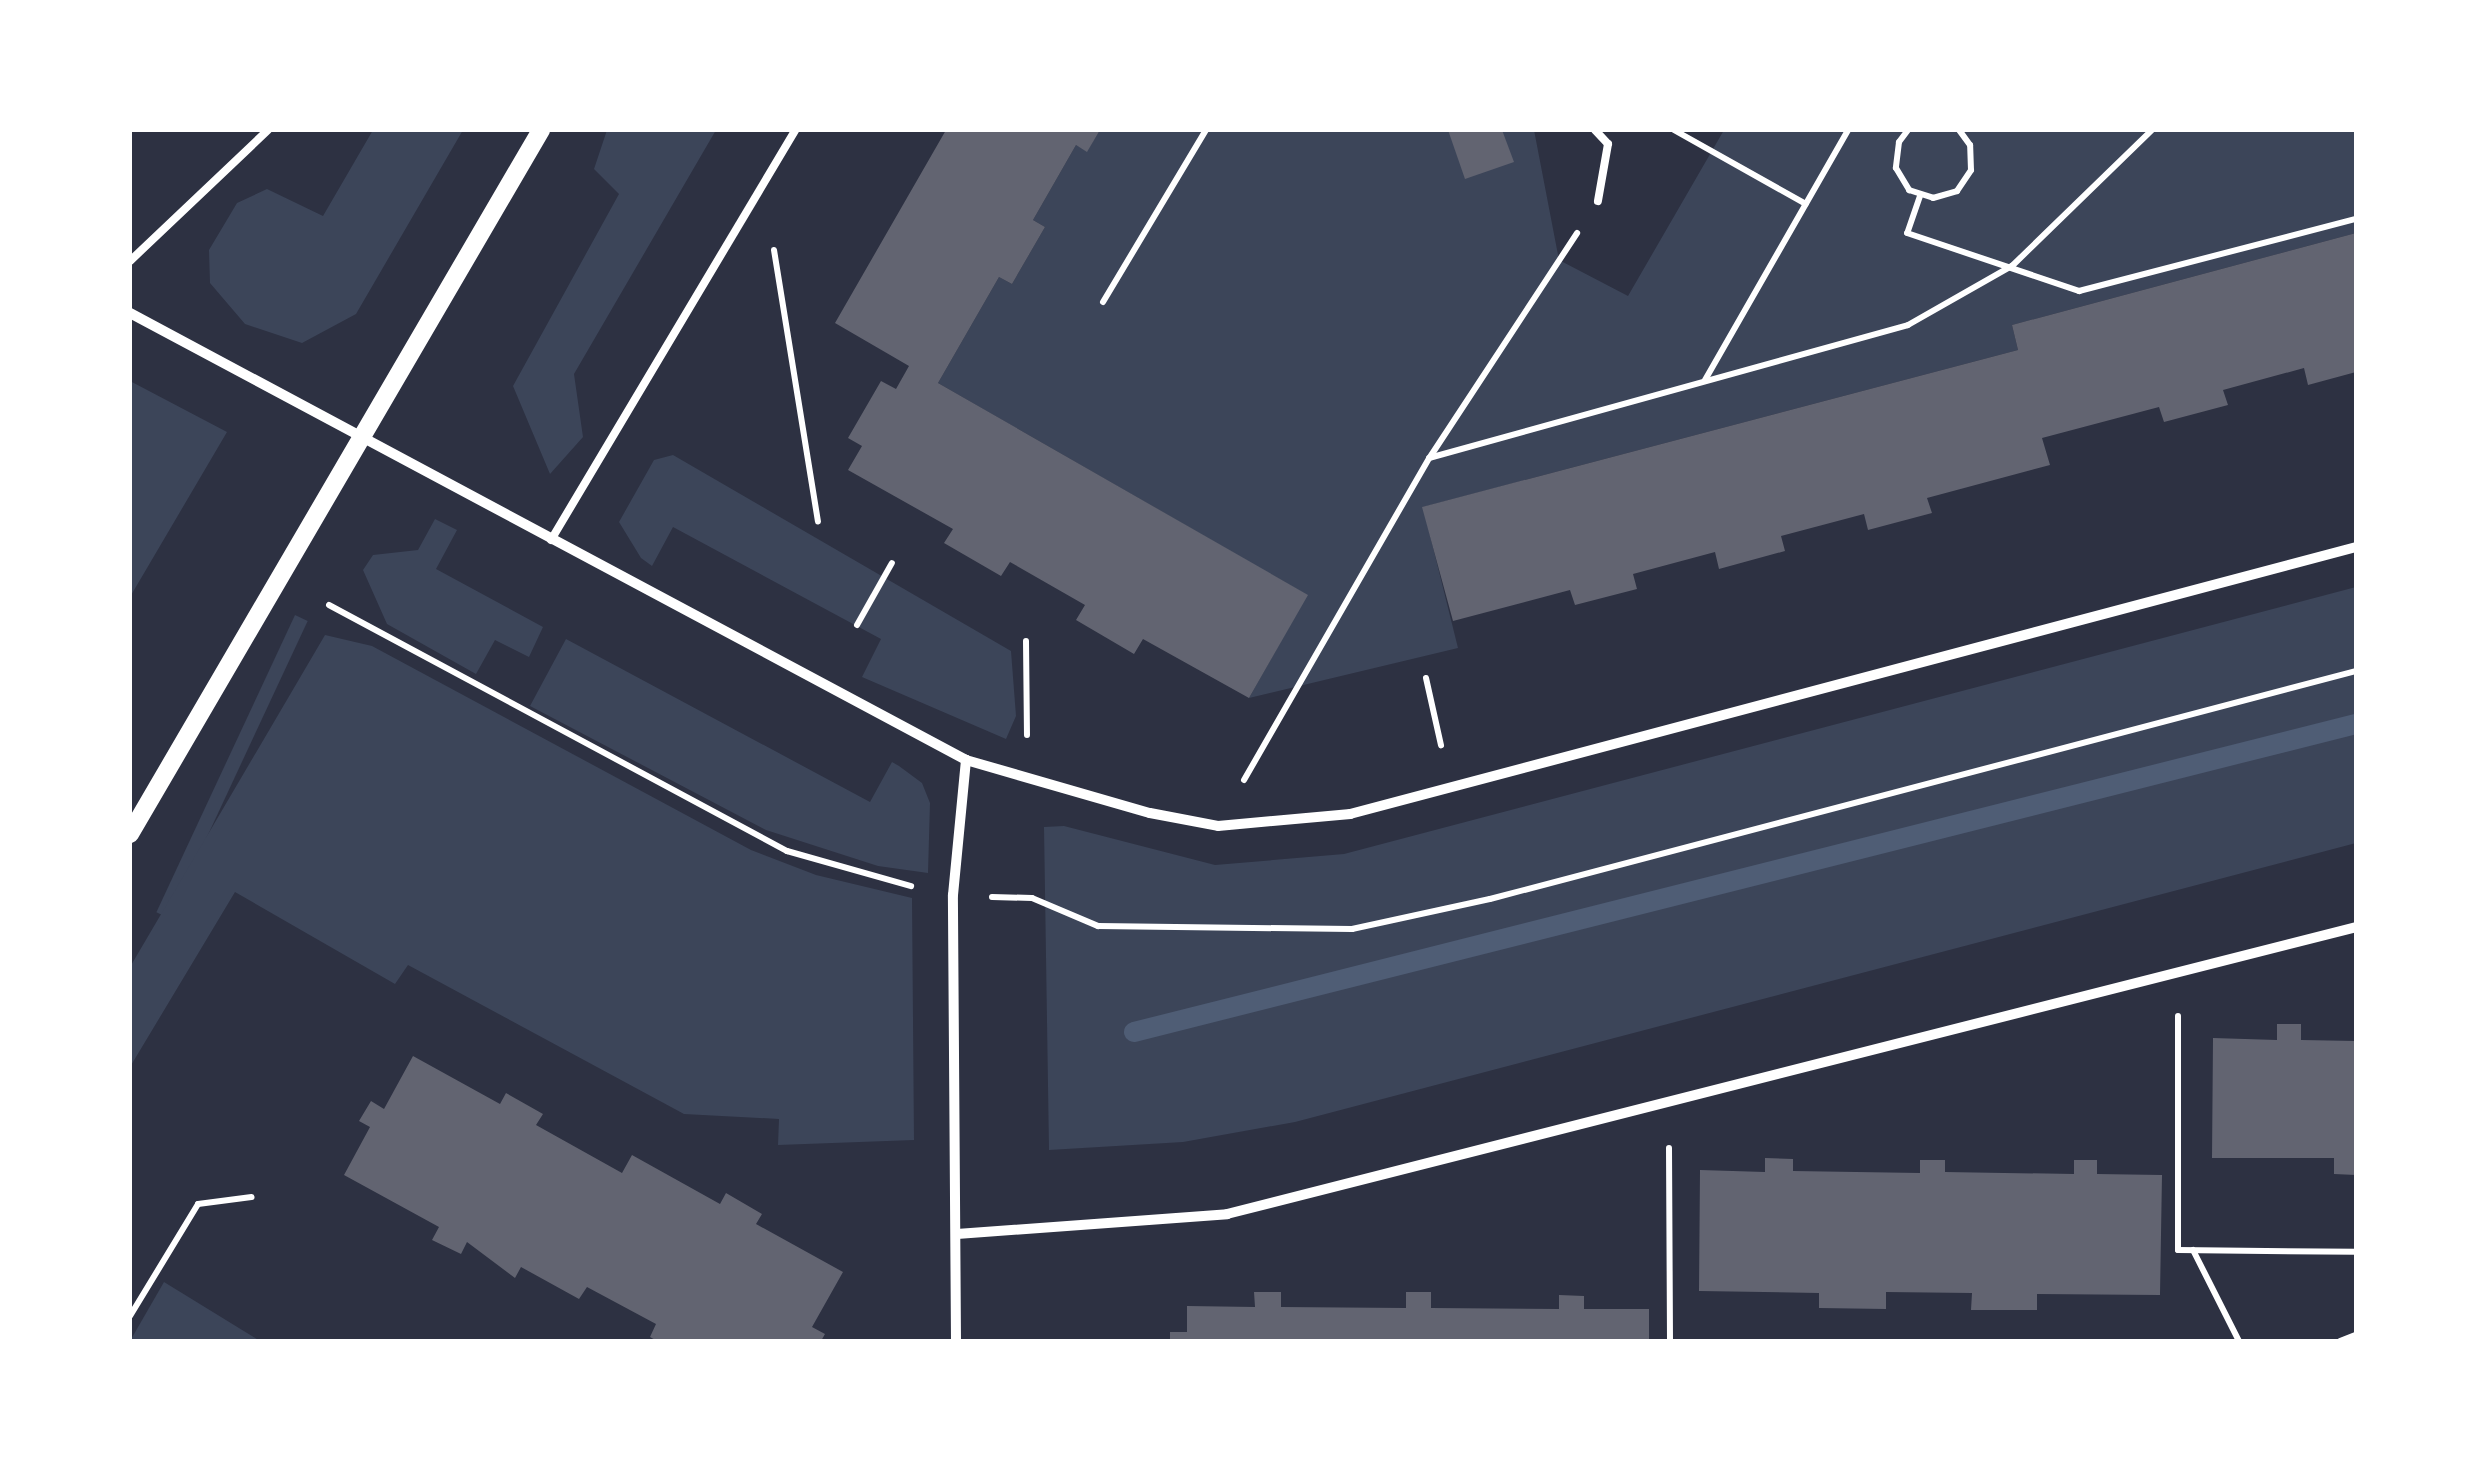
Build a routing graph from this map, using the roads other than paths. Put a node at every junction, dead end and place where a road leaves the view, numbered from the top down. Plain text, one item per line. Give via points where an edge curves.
1 (268, 130) edge
2 (541, 130) edge
3 (795, 130) edge
4 (1596, 130) edge
5 (1598, 201) road end
6 (130, 260) edge
7 (130, 312) edge
8 (362, 440) junction
9 (552, 540) junction
10 (2356, 548) edge
11 (966, 760) junction
12 (130, 834) edge
13 (2356, 928) edge
14 (957, 1234) junction
15 (956, 1341) edge

1 - 6 lane
2 - 8 street
3 - 9 lane
4 - 5 lane via 1608,144
7 - 8 street
8 - 9 street
8 - 12 street
9 - 11 street
10 - 11 street via 1350,814 1218,826 1026,781
11 - 14 street via 954,895
13 - 14 street via 1227,1214
14 - 15 street

